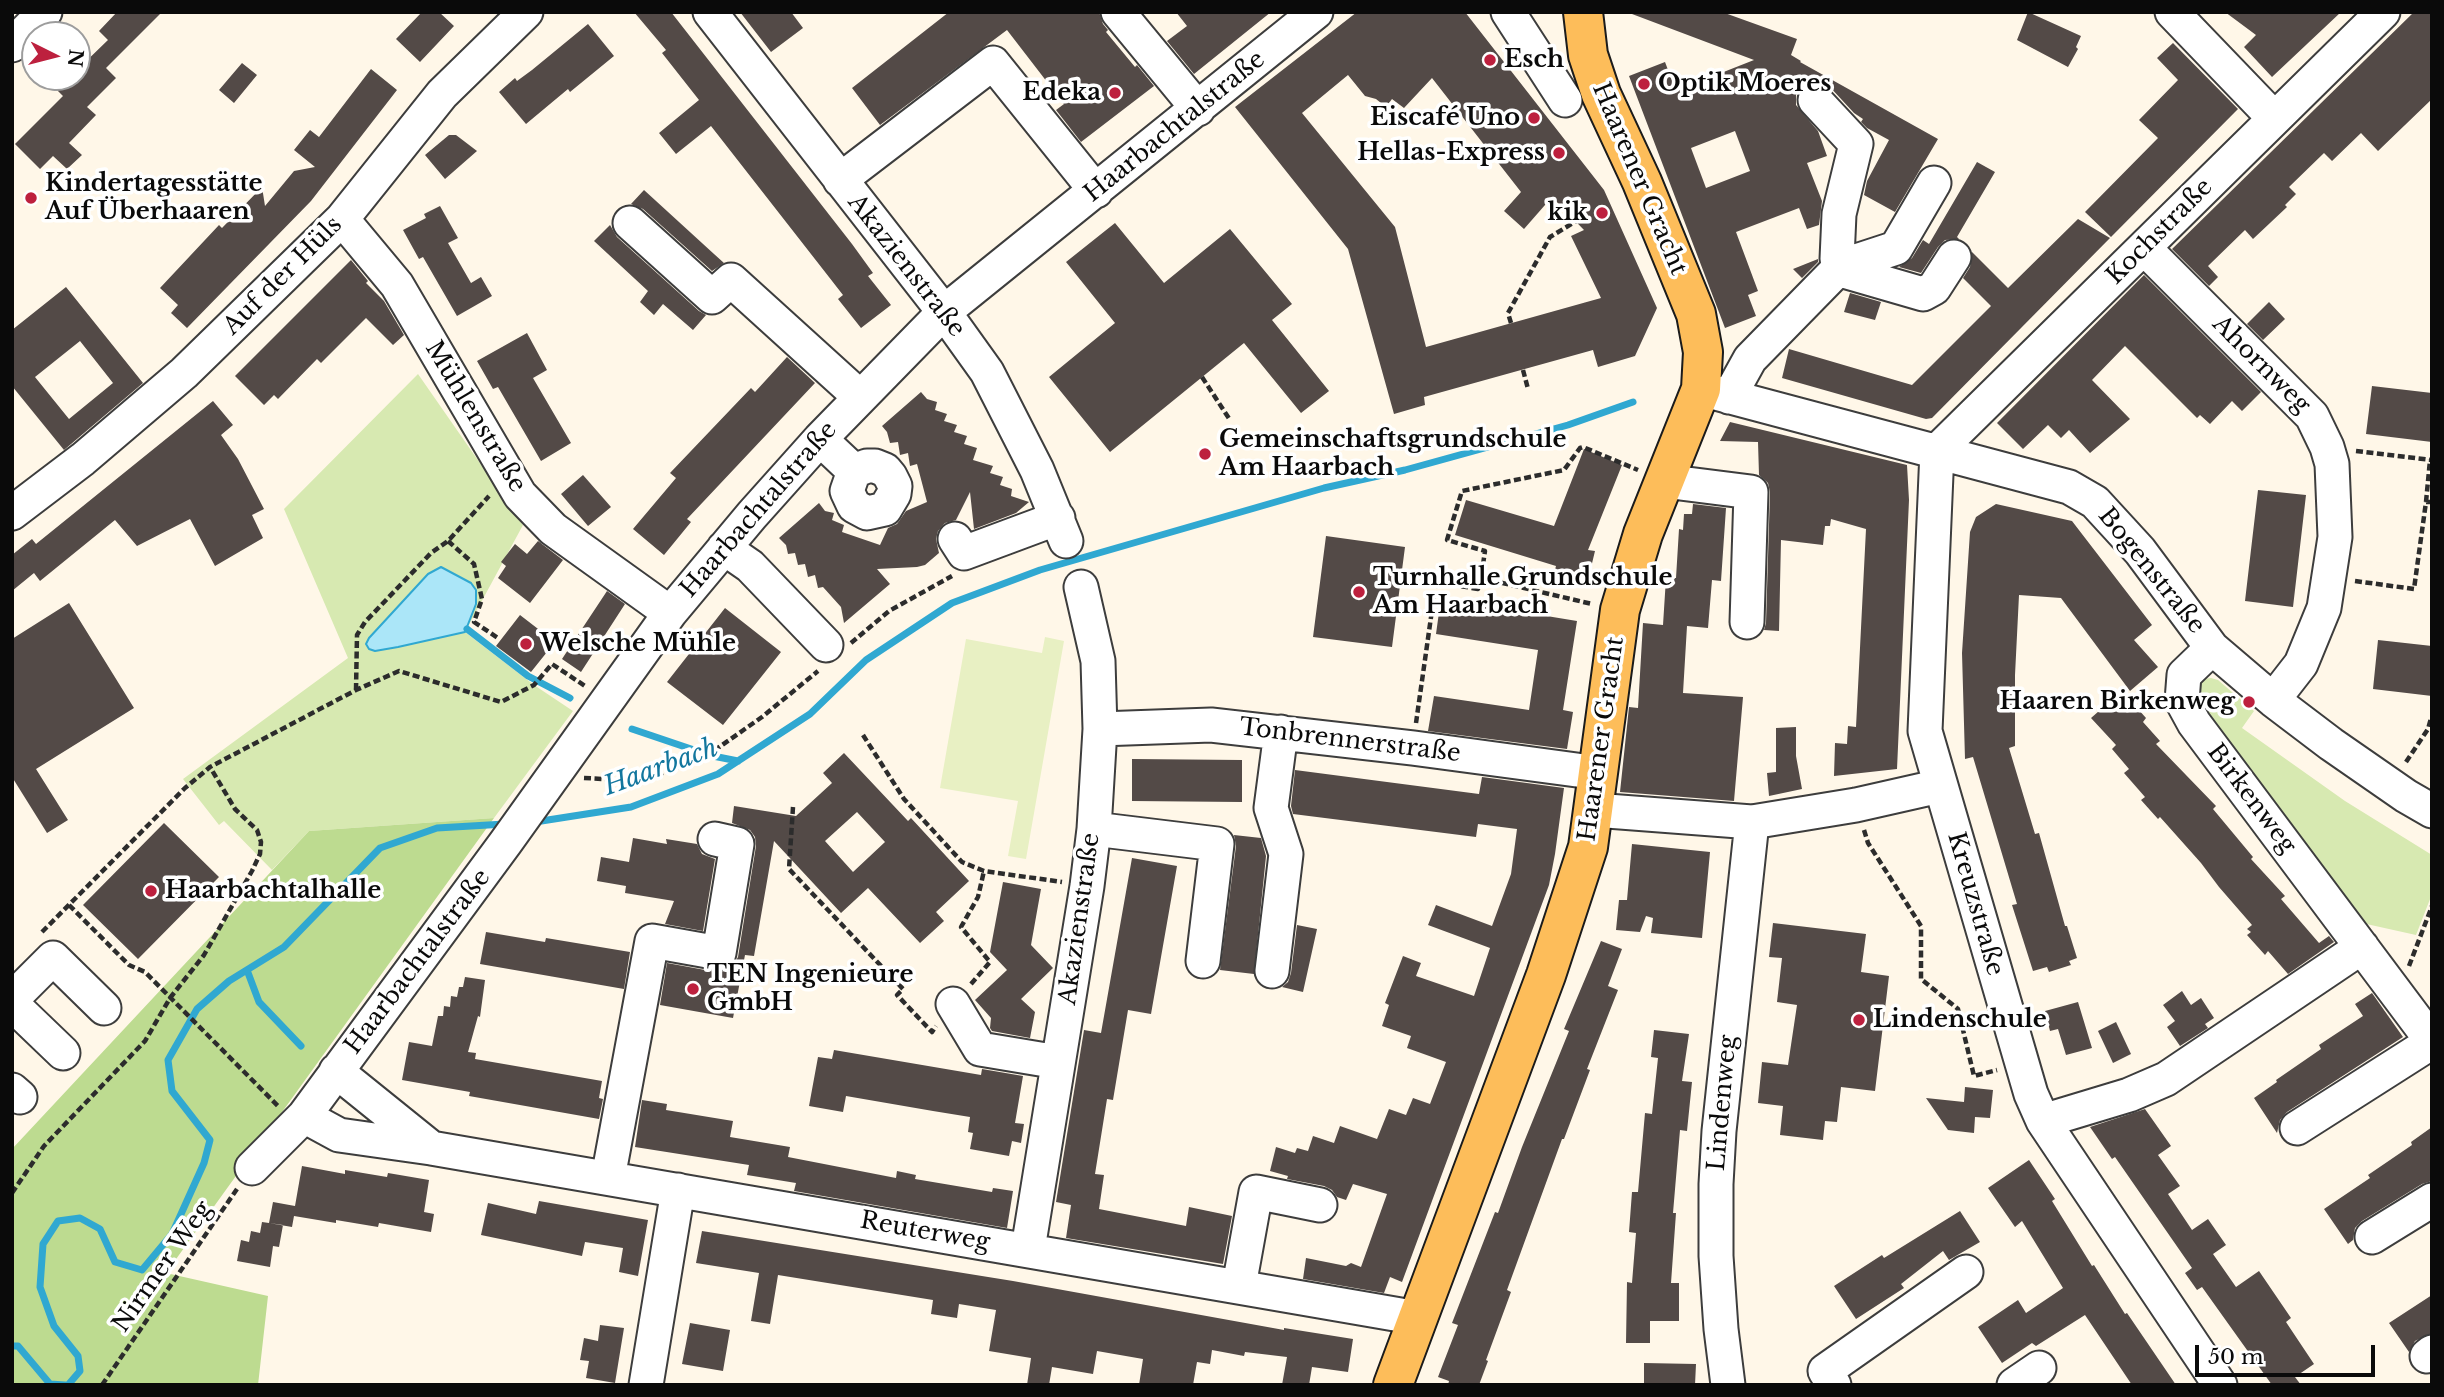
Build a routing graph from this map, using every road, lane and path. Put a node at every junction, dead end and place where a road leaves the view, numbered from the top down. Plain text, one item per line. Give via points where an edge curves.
1 (45, 12) edge
2 (526, 12) edge
3 (710, 12) edge
4 (1118, 12) edge
5 (1315, 12) edge
6 (1508, 12) edge
7 (1583, 12) edge
8 (2383, 12) edge
9 (2181, 16) edge
10 (12, 45) edge
11 (1564, 100) dead end
12 (1815, 100) dead end
13 (1198, 109) junction
14 (2274, 118) junction
15 (840, 180) junction
16 (1934, 183) dead end
17 (1096, 191) junction
18 (342, 219) junction
19 (1578, 220) dead end
20 (630, 223) dead end
21 (2144, 248) junction
22 (1954, 257) dead end
23 (1841, 266) junction
24 (944, 312) junction
25 (1511, 323) dead end
26 (1523, 370) dead end
27 (1202, 377) dead end
28 (1528, 388) dead end
29 (1715, 393) junction
30 (860, 397) junction
31 (1230, 420) dead end
32 (820, 439) junction
33 (2327, 447) junction
34 (1937, 451) junction
35 (2431, 460) edge
36 (854, 471) dead end
37 (509, 476) junction
38 (1652, 476) junction
39 (2429, 502) edge
40 (12, 513) edge
41 (954, 539) dead end
42 (448, 541) junction
43 (724, 548) junction
44 (2328, 577) junction
45 (1480, 578) junction
46 (1081, 587) dead end
47 (1587, 603) dead end
48 (670, 613) junction
49 (1748, 622) dead end
50 (498, 638) dead end
51 (826, 645) dead end
52 (2212, 648) junction
53 (356, 690) junction
54 (2273, 700) junction
55 (606, 701) junction
56 (2431, 718) edge
57 (1100, 729) junction
58 (1281, 732) junction
59 (863, 735) dead end
60 (1413, 748) junction
61 (210, 767) junction
62 (1599, 773) junction
63 (2391, 785) junction
64 (1940, 786) junction
65 (1856, 805) junction
66 (793, 807) dead end
67 (1594, 810) junction
68 (2432, 811) edge
69 (1752, 822) junction
70 (1094, 829) junction
71 (715, 839) dead end
72 (984, 871) junction
73 (1087, 886) junction
74 (69, 905) junction
75 (2432, 906) edge
76 (2421, 933) dead end
77 (37, 937) dead end
78 (2362, 947) junction
79 (1203, 961) dead end
80 (1272, 971) dead end
81 (170, 998) junction
82 (12, 999) edge
83 (12, 1004) edge
84 (953, 1004) junction
85 (104, 1008) dead end
86 (2432, 1041) edge
87 (63, 1053) dead end
88 (1058, 1062) junction
89 (2022, 1064) junction
90 (336, 1071) junction
91 (300, 1120) junction
92 (2043, 1121) junction
93 (2297, 1128) dead end
94 (431, 1148) junction
95 (251, 1168) joint
96 (608, 1178) junction
97 (678, 1190) junction
98 (12, 1193) edge
99 (2432, 1200) edge
100 (1320, 1205) dead end
101 (2372, 1237) dead end
102 (1028, 1250) junction
103 (1966, 1272) dead end
104 (1239, 1286) junction
105 (1418, 1318) junction
106 (102, 1385) edge
107 (646, 1385) edge
108 (1392, 1385) edge
109 (1728, 1385) edge
110 (1834, 1385) edge
111 (2220, 1385) edge

1 - 10 street
2 - 18 street, Auf der Hüls via 442,94
3 - 15 street, Akazienstraße
4 - 13 street
5 - 13 street, Haarbachtalstraße
6 - 11 street
7 - 29 main road, Haarener Gracht via 1588,55 1601,94 1696,314
8 - 14 street, Kochstraße
9 - 14 street
12 - 23 street via 1856,144 1839,214 1837,259
13 - 17 street, Haarbachtalstraße
14 - 21 street, Kochstraße
15 - 17 street via 992,63
15 - 24 street, Akazienstraße
16 - 23 street via 1896,248
17 - 24 street, Haarbachtalstraße
18 - 37 street, Mühlenstraße via 397,285
18 - 40 street, Auf der Hüls via 184,373
19 - 25 path via 1550,237 1508,313
20 - 30 street via 712,297 731,280
21 - 33 street, Ahornweg via 2312,416
21 - 34 street, Kochstraße
22 - 23 street via 1934,288 1923,294 1847,272
23 - 29 street
24 - 30 street, Haarbachtalstraße
24 - 41 street, Akazienstraße via 987,372 1062,530 964,553
26 - 28 path
27 - 31 path
29 - 34 street, Bogenstraße
29 - 38 main road, Haarener Gracht
30 - 32 street, Haarbachtalstraße
32 - 36 street
32 - 43 street, Haarbachtalstraße
33 - 35 path
33 - 44 street, Ahornweg via 2335,537
34 - 52 street, Bogenstraße via 2069,487 2095,502 2140,551
34 - 64 street, Kreuzstraße via 1925,731
35 - 39 path
37 - 42 path via 493,487
37 - 48 street, Mühlenstraße via 552,530
38 - 45 path via 1583,447 1564,470 1462,491 1447,540 1485,551
38 - 49 street via 1751,492
38 - 62 main road, Haarener Gracht via 1643,534 1620,610
39 - 44 path via 2414,589
42 - 50 path via 474,565 482,599 474,622
42 - 53 path via 431,553 356,635
43 - 48 street, Haarbachtalstraße
43 - 51 street via 750,566
44 - 54 street, Ahornweg via 2324,608 2301,664
45 - 47 path
45 - 60 path via 1478,589 1436,582
46 - 57 street, Akazienstraße via 1098,661
48 - 55 street, Haarbachtalstraße
52 - 54 street, Bogenstraße
52 - 78 street, Birkenweg via 2184,675 2182,701
53 - 55 path via 399,671 501,702 534,685 552,664
53 - 61 path
54 - 63 street, Bogenstraße
55 - 90 street, Haarbachtalstraße
56 - 63 path
57 - 58 street, Tonbrennerstraße via 1212,725
57 - 70 street, Akazienstraße
58 - 60 street, Tonbrennerstraße
58 - 80 street via 1271,808 1286,854
59 - 72 path via 904,799 962,862
60 - 62 street, Tonbrennerstraße
61 - 74 path
61 - 81 path via 235,809 257,830 260,854 204,955
62 - 67 main road, Haarener Gracht
63 - 68 street, Bogenstraße
64 - 65 street
64 - 89 street, Kreuzstraße
65 - 69 street
65 - 89 path via 1868,844 1921,926 1921,979 1958,1009 1974,1076
66 - 84 path via 789,869 903,989 897,995 932,1032
67 - 69 street
67 - 105 main road, Haarener Gracht via 1588,847 1546,975
69 - 109 street, Lindenweg via 1716,1184 1718,1293
70 - 73 street, Akazienstraße
70 - 79 street via 1217,844
71 - 96 street via 737,844 719,953 652,941
72 - 73 path
72 - 84 path via 978,897 961,927 990,962
73 - 88 street, Akazienstraße
74 - 77 path
74 - 81 path
75 - 76 path
78 - 86 street, Birkenweg
78 - 92 street via 2166,1079
81 - 91 path
81 - 98 path via 145,1041 44,1146
82 - 85 street via 53,958
83 - 87 street
84 - 88 street via 980,1049
86 - 93 street, Birkenweg
88 - 102 street, Akazienstraße
89 - 92 street, Kreuzstraße
90 - 91 street, Haarbachtalstraße
90 - 94 street, Reuterweg
91 - 94 street, Reuterweg via 340,1135
91 - 95 street, Haarbachtalstraße
92 - 111 street, Kreuzstraße
94 - 96 street, Reuterweg
95 - 106 path, Nirmer Weg
96 - 97 street, Reuterweg
97 - 102 street, Reuterweg
97 - 107 street
99 - 101 street
100 - 104 street via 1256,1192
102 - 104 street, Reuterweg
103 - 110 street via 1825,1371
104 - 105 street, Reuterweg
105 - 108 main road, Haarener Gracht

